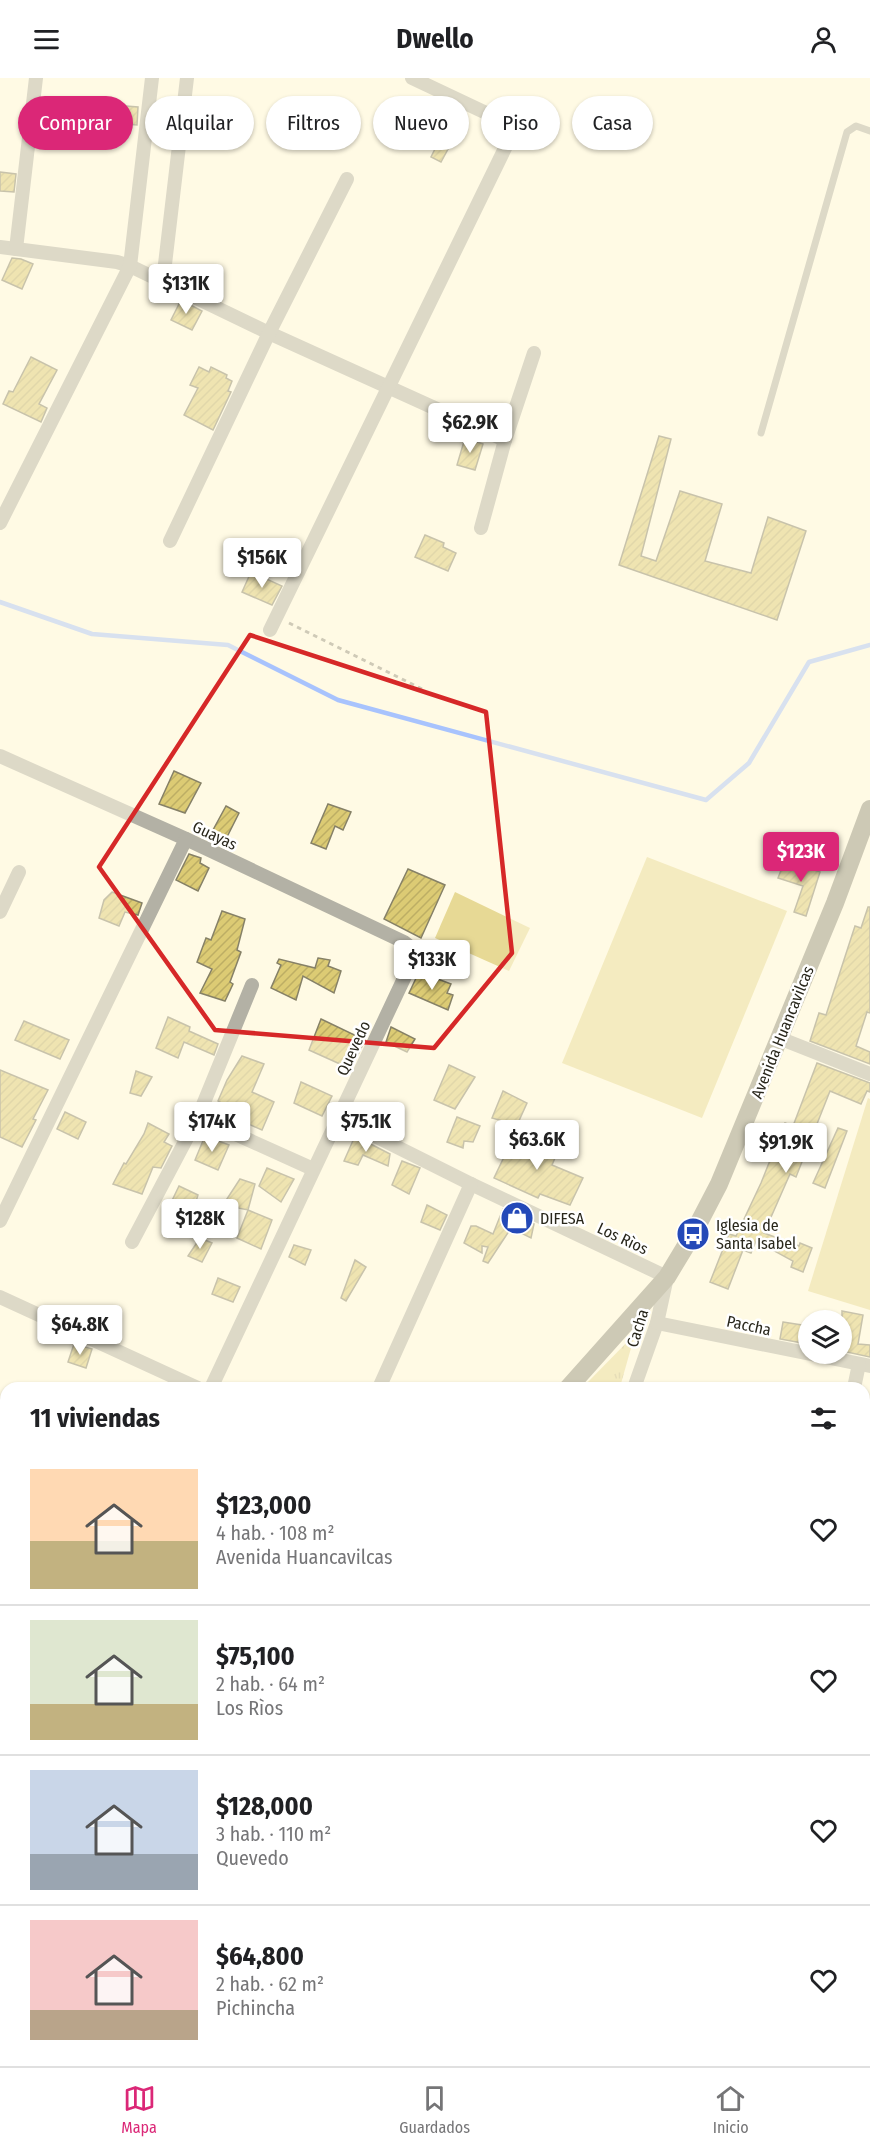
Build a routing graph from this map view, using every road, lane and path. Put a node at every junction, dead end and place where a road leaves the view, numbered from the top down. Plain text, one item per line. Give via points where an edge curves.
1 (36, 78) edge
2 (153, 78) edge
3 (187, 78) edge
4 (412, 78) edge
5 (870, 131) edge
6 (347, 179) dead end
7 (0, 247) edge
8 (16, 249) junction
9 (130, 266) junction
10 (163, 281) junction
11 (269, 333) junction
12 (534, 353) dead end
13 (388, 388) junction
14 (761, 433) dead end
15 (505, 440) junction
16 (0, 523) edge
17 (481, 528) dead end
18 (171, 541) dead end
19 (276, 617) junction
20 (270, 630) dead end
21 (426, 691) dead end
22 (0, 756) edge
23 (870, 809) edge
24 (865, 837) edge
25 (186, 839) junction
26 (19, 872) dead end
27 (0, 912) edge
28 (413, 949) joint
29 (252, 985) dead end
30 (779, 1038) junction
31 (870, 1074) edge
32 (198, 1117) junction
33 (339, 1118) junction
34 (313, 1169) junction
35 (471, 1184) junction
36 (0, 1221) edge
37 (132, 1242) dead end
38 (667, 1277) junction
39 (0, 1297) edge
40 (657, 1323) junction
41 (864, 1365) edge
42 (185, 1382) edge
43 (214, 1382) edge
44 (382, 1382) edge
45 (573, 1382) edge
46 (636, 1382) edge
47 (857, 1382) edge

1 - 8 street
2 - 9 street
3 - 10 street
4 - 13 street via 501,120 510,129 509,140
5 - 14 lane via 856,126 847,132
6 - 11 street
7 - 8 street
8 - 9 street
9 - 10 street
9 - 16 street
10 - 11 street
11 - 13 street
11 - 18 street
12 - 15 street
13 - 15 street
13 - 19 street
15 - 17 street
19 - 20 street
19 - 21 path
22 - 25 street, Guayas
23 - 24 street, Avenida Huancavilcas
24 - 30 street, Avenida Huancavilcas
25 - 28 street, Guayas
25 - 36 street
26 - 27 street
28 - 33 street, Quevedo via 412,961
29 - 32 street
30 - 31 street
30 - 38 street, Avenida Huancavilcas via 719,1184
32 - 34 street
32 - 37 street
33 - 34 street, Quevedo
33 - 35 street, Los Rìos
34 - 43 street, Quevedo
35 - 38 street, Los Rìos
35 - 44 street
38 - 40 street, Cacha
38 - 45 street, Avenida Huancavilcas
39 - 42 street
40 - 41 street, Paccha
40 - 46 street, Cacha
41 - 47 street

